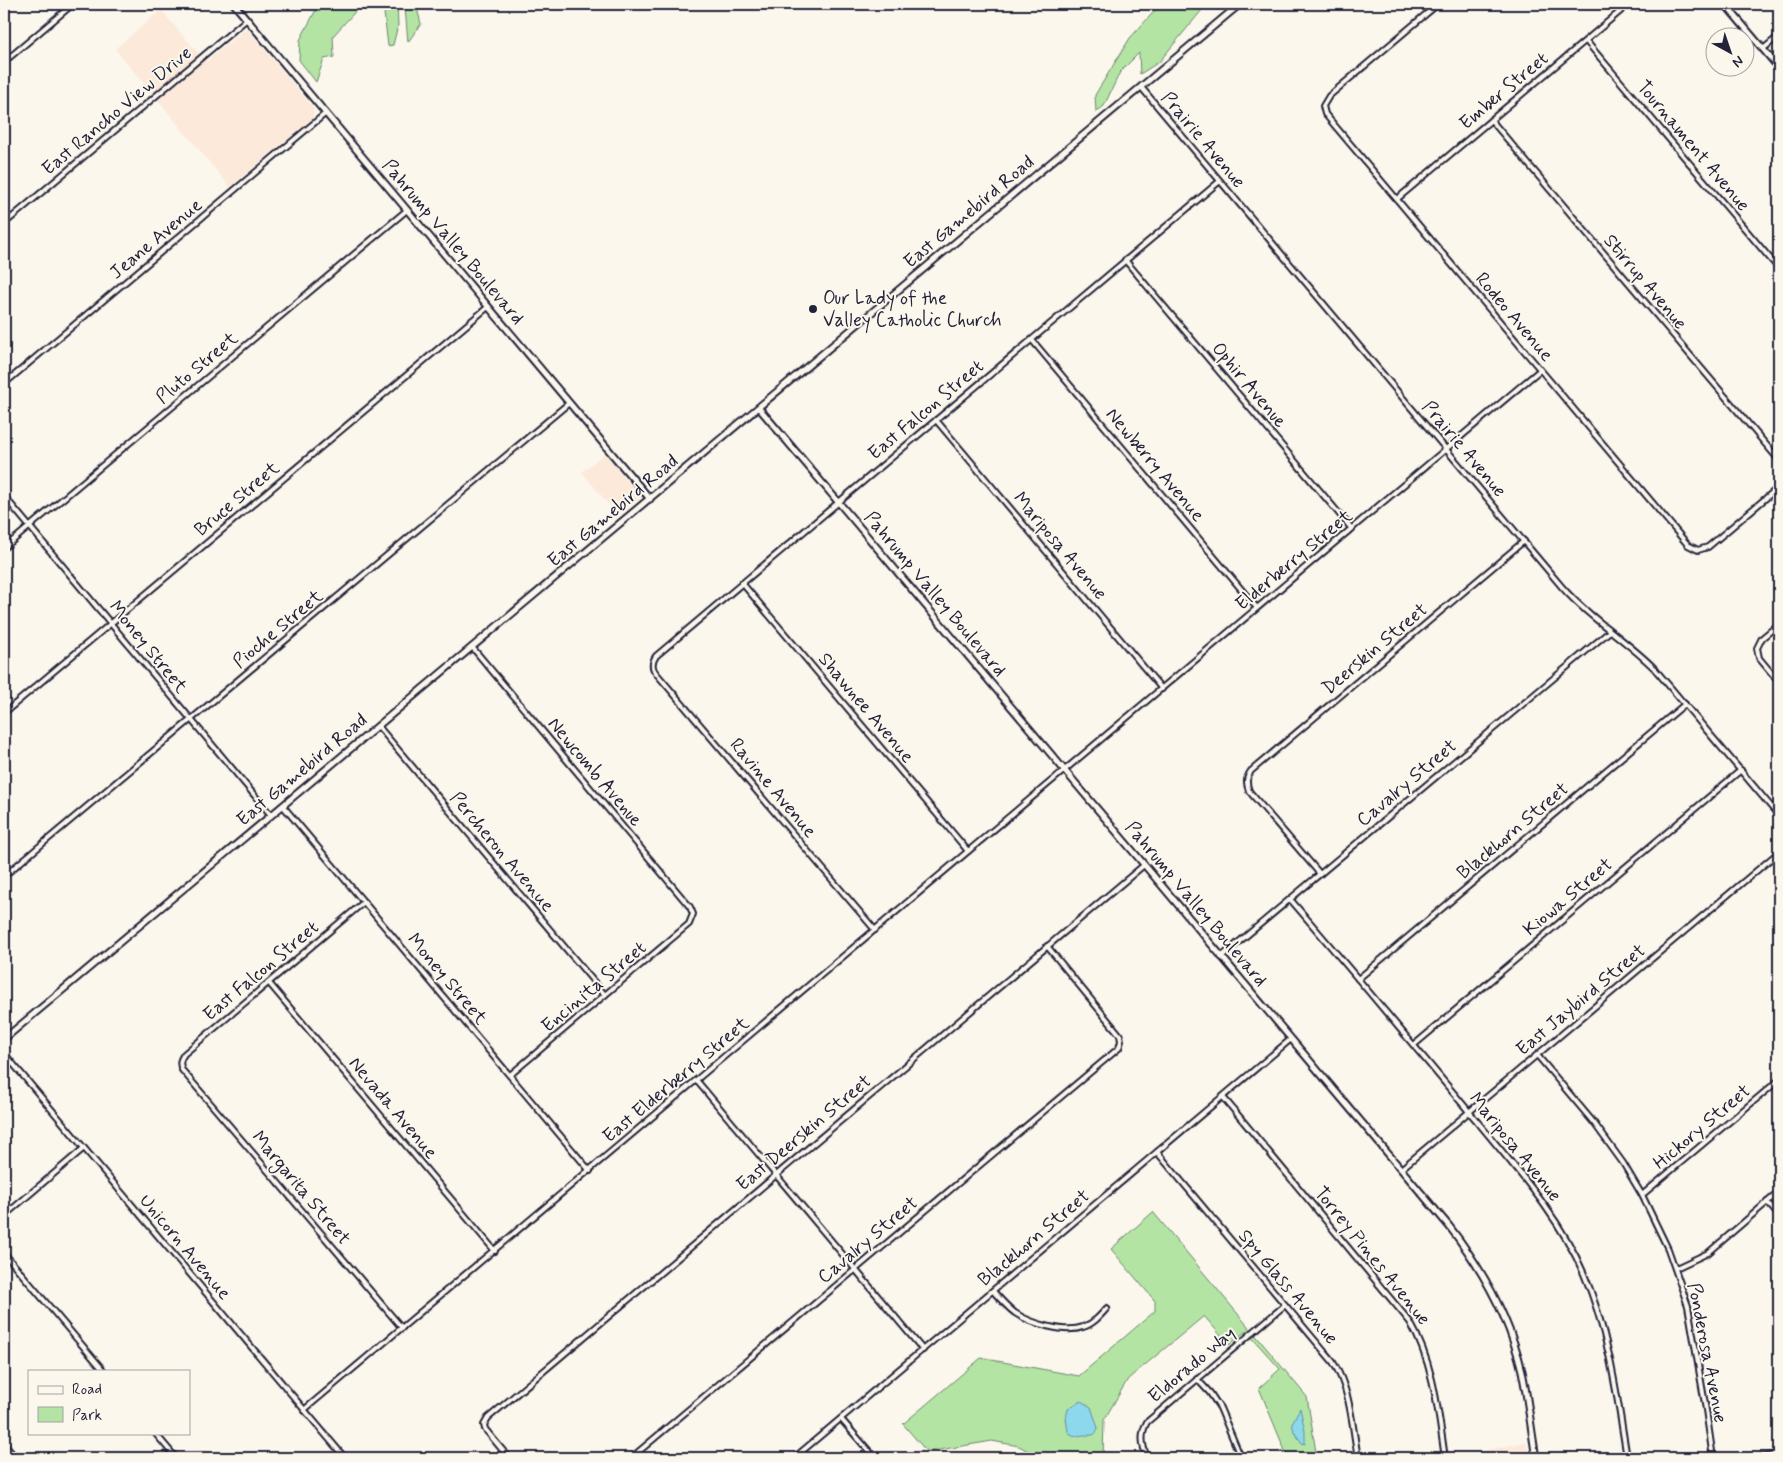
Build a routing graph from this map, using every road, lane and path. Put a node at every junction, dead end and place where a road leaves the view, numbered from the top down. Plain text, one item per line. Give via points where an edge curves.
1 (73, 4) edge
2 (234, 4) edge
3 (1240, 4) edge
4 (1438, 4) edge
5 (1629, 4) edge
6 (1725, 4) edge
7 (247, 19) junction
8 (1779, 36) edge
9 (1586, 41) junction
10 (1763, 49) junction
11 (4, 62) edge
12 (1779, 68) edge
13 (1141, 87) junction
14 (326, 114) junction
15 (1492, 120) junction
16 (1220, 181) junction
17 (1397, 199) junction
18 (407, 210) junction
19 (4, 224) edge
20 (1125, 260) junction
21 (1779, 269) edge
22 (488, 307) junction
23 (1032, 340) junction
24 (1540, 370) junction
25 (4, 384) edge
26 (569, 403) junction
27 (759, 408) junction
28 (936, 420) junction
29 (1446, 449) junction
30 (1779, 460) edge
31 (1779, 487) edge
32 (4, 496) edge
33 (650, 499) junction
34 (838, 502) junction
35 (30, 526) junction
36 (1352, 528) junction
37 (1524, 541) junction
38 (4, 548) edge
39 (742, 583) junction
40 (1258, 608) junction
41 (111, 623) junction
42 (1779, 624) edge
43 (1610, 631) junction
44 (472, 647) junction
45 (652, 663) joint
46 (1779, 682) edge
47 (1162, 688) junction
48 (1685, 704) junction
49 (4, 713) edge
50 (190, 720) junction
51 (378, 726) junction
52 (1064, 770) junction
53 (1741, 770) junction
54 (283, 806) junction
55 (271, 816) junction
56 (1779, 816) edge
57 (968, 851) junction
58 (1779, 852) edge
59 (1144, 865) junction
60 (1320, 874) junction
61 (4, 876) edge
62 (1290, 899) junction
63 (364, 902) junction
64 (693, 917) joint
65 (875, 930) junction
66 (1047, 946) junction
67 (1221, 956) junction
68 (1358, 979) junction
69 (269, 983) junction
70 (606, 995) junction
71 (4, 1039) edge
72 (1291, 1039) junction
73 (1414, 1045) junction
74 (4, 1053) edge
75 (1537, 1055) junction
76 (180, 1065) joint
77 (510, 1075) junction
78 (1779, 1080) edge
79 (697, 1081) junction
80 (1222, 1097) junction
81 (1469, 1112) junction
82 (84, 1148) junction
83 (1156, 1152) junction
84 (1401, 1169) junction
85 (590, 1171) junction
86 (776, 1175) junction
87 (1779, 1192) edge
88 (1642, 1195) junction
89 (1767, 1202) junction
90 (4, 1216) edge
91 (1779, 1216) edge
92 (495, 1251) junction
93 (4, 1253) edge
94 (855, 1268) junction
95 (1676, 1268) junction
96 (993, 1291) junction
97 (1285, 1305) junction
98 (1107, 1308) dead end
99 (402, 1328) junction
100 (923, 1350) junction
101 (103, 1370) edge
102 (1197, 1379) junction
103 (304, 1410) junction
104 (841, 1419) junction
105 (156, 1434) edge
106 (4, 1444) edge
107 (1779, 1455) edge
108 (16, 1458) edge
109 (176, 1458) edge
110 (345, 1458) edge
111 (509, 1458) edge
112 (631, 1458) edge
113 (794, 1458) edge
114 (875, 1458) edge
115 (1147, 1458) edge
116 (1240, 1458) edge
117 (1358, 1458) edge
118 (1445, 1458) edge
119 (1536, 1458) edge
120 (1627, 1458) edge
121 (1713, 1458) edge
122 (1758, 1458) edge

1 - 11 street
2 - 7 main road, Pahrump Valley Boulevard
3 - 13 main road, East Gamebird Road
4 - 17 street, Rodeo Avenue via 1329,96 1323,106 1325,114
5 - 9 street, Ember Street
6 - 10 main road
7 - 14 main road, Pahrump Valley Boulevard
7 - 19 street, East Rancho View Drive
8 - 10 street
9 - 15 street, Ember Street
9 - 21 street, Tournament Avenue
10 - 12 main road
13 - 16 street, Prairie Avenue
13 - 27 main road, East Gamebird Road
14 - 18 main road, Pahrump Valley Boulevard
14 - 25 street, Jeane Avenue
15 - 17 street, Ember Street
15 - 30 street, Stirrup Avenue
16 - 20 street, East Falcon Street
16 - 29 street, Prairie Avenue
17 - 24 street, Rodeo Avenue
18 - 22 main road, Pahrump Valley Boulevard
18 - 35 street, Pluto Street
20 - 23 street, East Falcon Street
20 - 36 street, Ophir Avenue
22 - 26 main road, Pahrump Valley Boulevard
22 - 41 street, Bruce Street
23 - 28 street, East Falcon Street
23 - 40 street, Newberry Avenue
24 - 29 street, Elderberry Street
24 - 31 street, Rodeo Avenue via 1688,545 1698,550 1708,547
26 - 33 main road, Pahrump Valley Boulevard
26 - 50 street, Pioche Street
27 - 33 main road, East Gamebird Road
27 - 34 main road, Pahrump Valley Boulevard
28 - 34 street, East Falcon Street
28 - 47 street, Mariposa Avenue
29 - 36 street, Elderberry Street
29 - 37 street, Prairie Avenue
32 - 35 street, Money Street
33 - 44 main road, East Gamebird Road
34 - 39 street, East Falcon Street
34 - 52 main road, Pahrump Valley Boulevard
35 - 38 street, Pluto Street
35 - 41 street, Money Street
36 - 40 street, Elderberry Street
37 - 43 street, Prairie Avenue via 1579,606
37 - 60 street, Deerskin Street via 1251,771 1246,780 1253,797
39 - 45 street, East Falcon Street via 656,656
39 - 57 street, Shawnee Avenue
40 - 47 street, Elderberry Street
41 - 49 street, Bruce Street
41 - 50 street, Money Street
42 - 46 street via 1762,638 1757,648 1759,658
43 - 48 street, Prairie Avenue via 1639,653
43 - 60 street, Cavalry Street
44 - 51 main road, East Gamebird Road
44 - 64 street, Newcomb Avenue via 690,907
45 - 65 street, Ravine Avenue via 656,673
47 - 52 street, Elderberry Street
48 - 53 street, Prairie Avenue
48 - 68 street, Blackhorn Street
50 - 55 street, Money Street
50 - 61 street, Pioche Street
51 - 54 main road, East Gamebird Road
51 - 70 street, Percheron Avenue
52 - 57 street, East Elderberry Street
52 - 59 main road, Pahrump Valley Boulevard
53 - 56 street, Prairie Avenue
53 - 73 street, Kiowa Street
54 - 55 main road, East Gamebird Road
54 - 63 street, Money Street
55 - 71 main road, East Gamebird Road
57 - 65 street, East Elderberry Street
58 - 75 street, East Jaybird Street
59 - 66 street, East Deerskin Street
59 - 67 main road, Pahrump Valley Boulevard
60 - 62 street, Cavalry Street
62 - 67 street, Cavalry Street
62 - 68 street, Mariposa Avenue
63 - 69 street, East Falcon Street
63 - 77 street, Money Street
64 - 70 street, Encinita Street via 689,924
65 - 79 street, East Elderberry Street
66 - 86 street, East Deerskin Street
66 - 94 street, Cavalry Street via 1111,1022 1120,1035 1119,1048
67 - 72 main road, Pahrump Valley Boulevard
68 - 73 street, Mariposa Avenue
69 - 76 street, East Falcon Street via 184,1054
69 - 92 street, Nevada Avenue
70 - 77 street, Encinita Street
72 - 80 street, Blackhorn Street
72 - 84 main road, Pahrump Valley Boulevard
73 - 81 street, Mariposa Avenue
74 - 82 street, Unicorn Avenue
75 - 81 street, East Jaybird Street
75 - 88 street, Ponderosa Avenue via 1609,1143
76 - 99 street, Margarita Street
77 - 85 street, Money Street
78 - 88 street, Hickory Street
79 - 85 street, East Elderberry Street
79 - 86 street
80 - 83 street, Blackhorn Street
80 - 118 street, Torrey Pines Avenue via 1410,1322 1429,1364
81 - 84 street, East Jaybird Street
81 - 120 street, Mariposa Avenue via 1554,1216 1584,1273 1611,1360
82 - 90 street
82 - 103 street, Unicorn Avenue
83 - 96 street, Blackhorn Street
83 - 97 street, Spy Glass Avenue
84 - 119 main road, Pahrump Valley Boulevard via 1470,1253 1493,1291 1521,1370
85 - 92 street, East Elderberry Street
86 - 94 street
86 - 111 street, East Deerskin Street via 488,1418 484,1425 486,1432
87 - 89 street
88 - 95 street, Ponderosa Avenue
89 - 91 street
89 - 95 street via 1708,1253
92 - 99 street, East Elderberry Street
93 - 101 street
94 - 100 street
94 - 112 street, Cavalry Street
95 - 121 street, Ponderosa Avenue via 1690,1314
96 - 98 street via 1022,1317 1058,1328 1084,1327
96 - 100 street, Blackhorn Street
97 - 102 street, Eldorado Way
97 - 117 street, Spy Glass Avenue via 1341,1375 1348,1394
99 - 103 street, East Elderberry Street
100 - 104 street, Blackhorn Street
102 - 115 street, Eldorado Way via 1143,1428
102 - 116 street via 1220,1408
103 - 110 street, Unicorn Avenue
104 - 113 street, Blackhorn Street
104 - 114 street
105 - 109 street
106 - 108 street
107 - 122 main road

